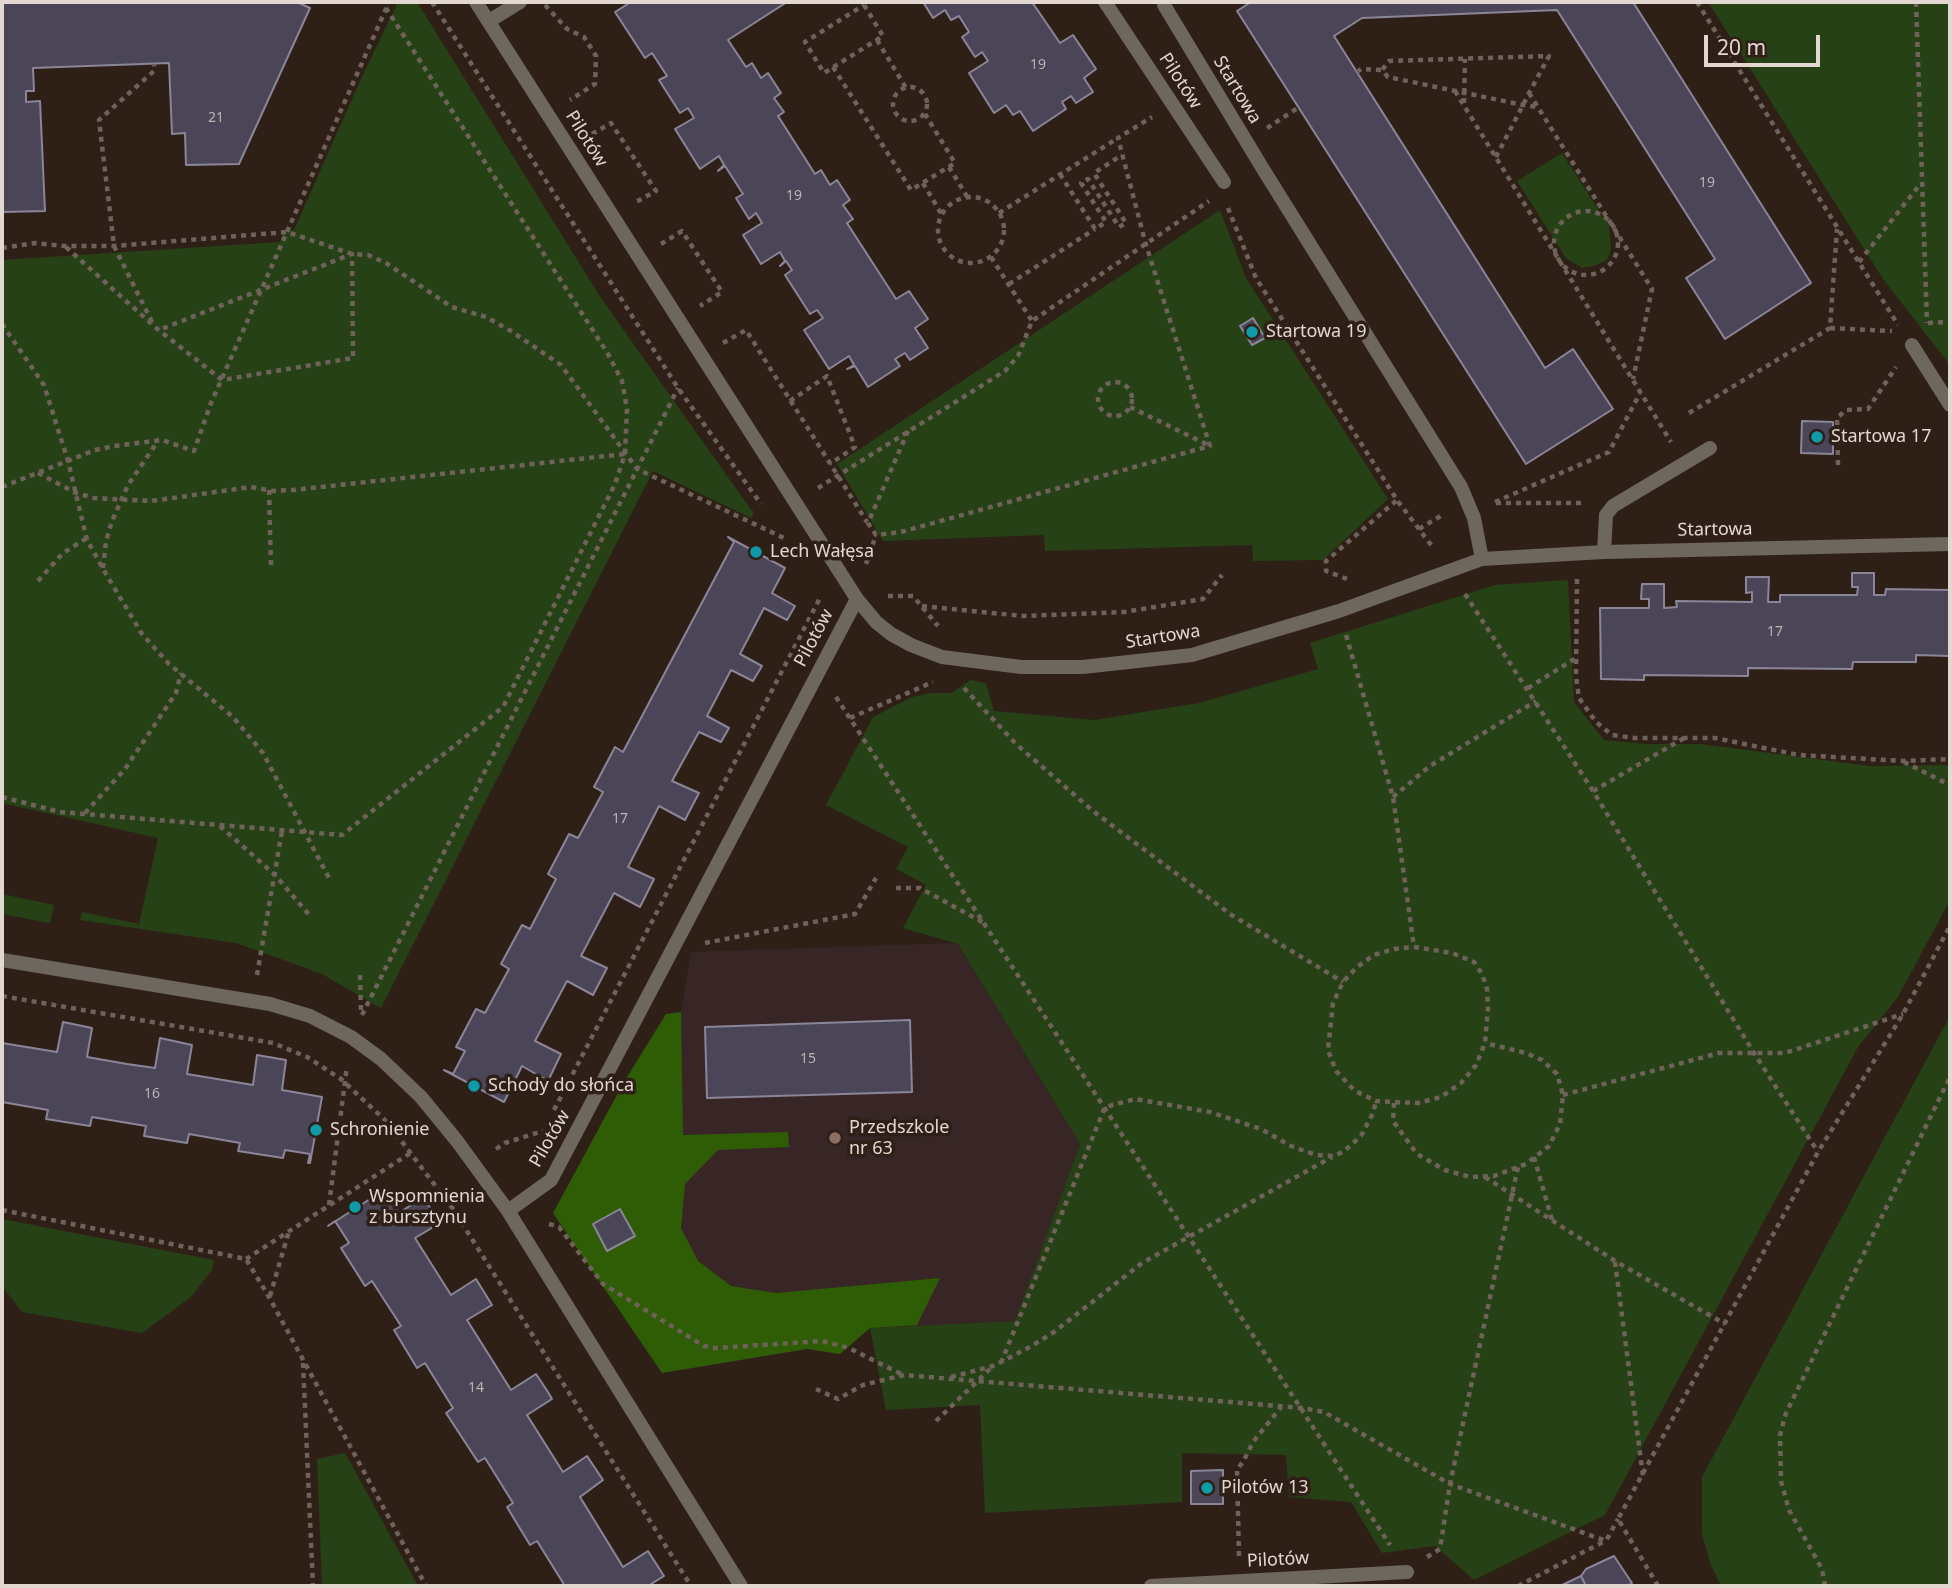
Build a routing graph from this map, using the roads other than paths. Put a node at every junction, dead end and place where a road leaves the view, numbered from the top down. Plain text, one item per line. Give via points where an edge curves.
1 (476, 2) edge
2 (520, 2) edge
3 (1105, 2) edge
4 (1164, 5) dead end
5 (489, 21) junction
6 (1224, 181) dead end
7 (1912, 345) road end
8 (1950, 405) edge
9 (1710, 448) dead end
10 (1950, 544) edge
11 (1604, 552) junction
12 (1482, 559) junction
13 (856, 598) junction
14 (2, 960) edge
15 (508, 1211) junction
16 (1406, 1571) road end
17 (741, 1586) edge
18 (1151, 1586) edge

1 - 5 street, Pilotów
2 - 5 street
3 - 6 street, Pilotów
4 - 12 street, Startowa via 1461,486 1474,518
5 - 13 street, Pilotów
7 - 8 street
9 - 11 street via 1613,506 1606,515
10 - 11 street, Startowa
11 - 12 street, Startowa
12 - 13 street, Startowa via 1339,611 1192,654 1083,667 1021,667 942,657 891,634
13 - 15 street, Pilotów via 551,1180
14 - 15 street via 270,1004 310,1016 351,1037 421,1097
15 - 17 street
16 - 18 street, Pilotów

